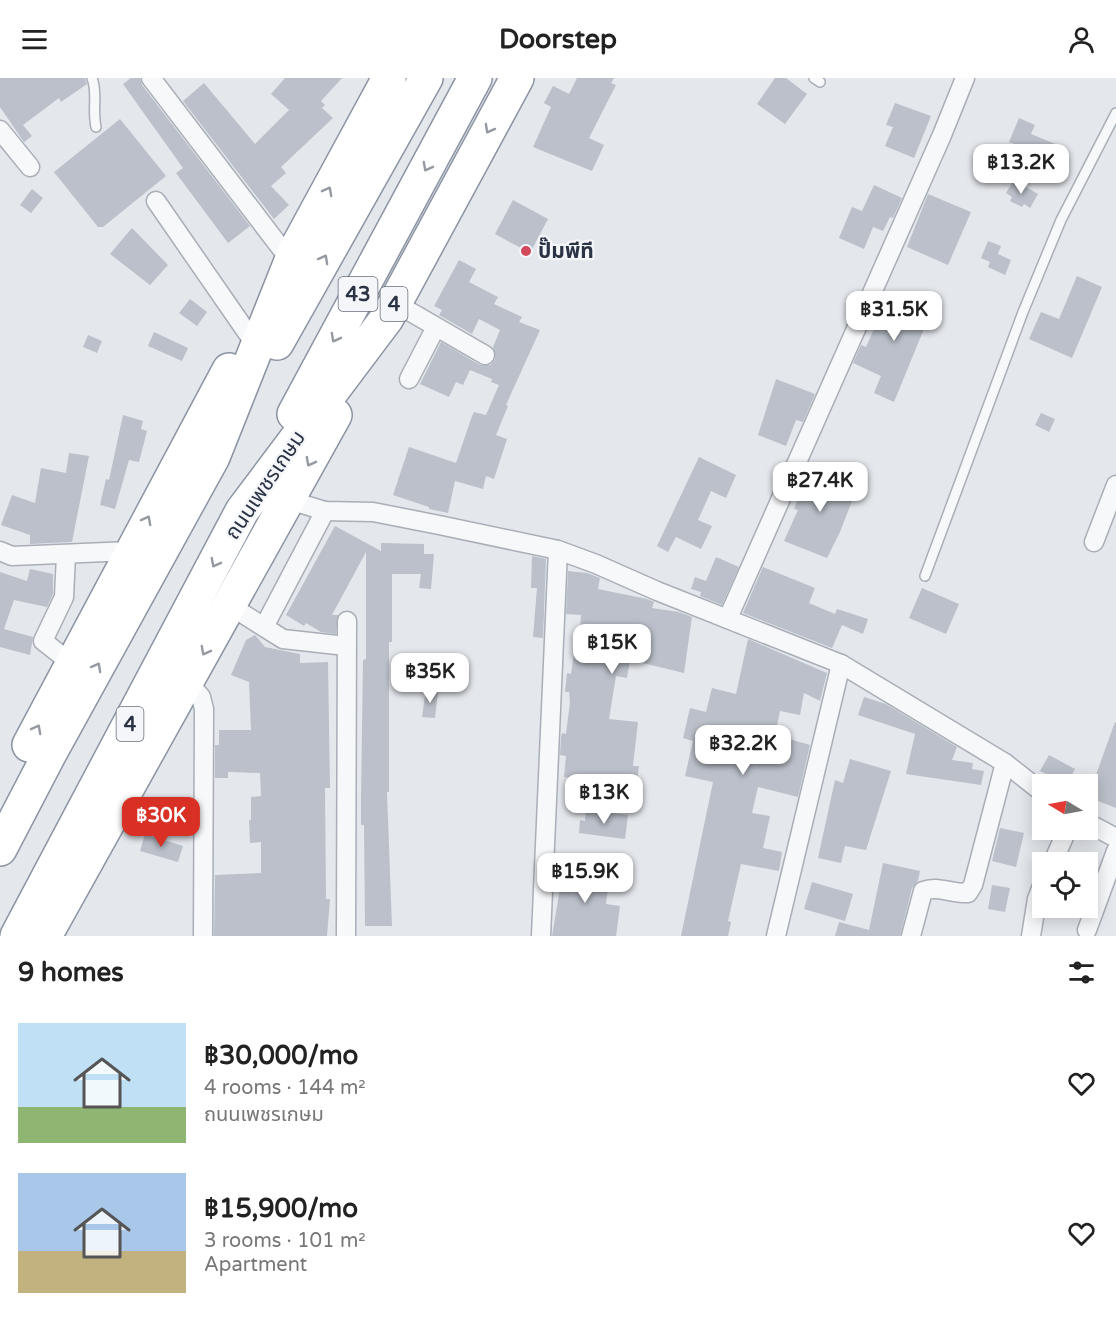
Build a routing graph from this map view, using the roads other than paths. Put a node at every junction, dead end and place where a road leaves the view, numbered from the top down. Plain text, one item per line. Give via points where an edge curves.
1 (92, 78) edge
2 (151, 78) edge
3 (426, 78) edge
4 (475, 78) edge
5 (517, 78) edge
6 (964, 78) edge
7 (388, 79) edge
8 (1116, 113) edge
9 (96, 126) dead end
10 (0, 130) edge
11 (30, 167) dead end
12 (156, 201) dead end
13 (292, 256) junction
14 (391, 310) junction
15 (436, 327) junction
16 (248, 334) junction
17 (485, 355) dead end
18 (409, 379) dead end
19 (213, 457) junction
20 (1116, 485) edge
21 (290, 500) junction
22 (242, 511) junction
23 (325, 511) junction
24 (1094, 542) dead end
25 (558, 550) junction
26 (0, 551) edge
27 (130, 551) junction
28 (66, 555) junction
29 (925, 576) dead end
30 (229, 605) junction
31 (728, 618) junction
32 (347, 621) dead end
33 (264, 627) junction
34 (346, 646) junction
35 (71, 663) junction
36 (841, 664) junction
37 (188, 682) junction
38 (50, 753) junction
39 (115, 753) junction
40 (1005, 763) junction
41 (1032, 784) edge
42 (0, 800) edge
43 (0, 823) edge
44 (1098, 828) edge
45 (1116, 838) edge
46 (0, 849) edge
47 (1116, 850) edge
48 (1034, 918) edge
49 (1087, 930) dead end
50 (17, 936) edge
51 (44, 936) edge
52 (203, 936) edge
53 (346, 936) edge
54 (541, 936) edge
55 (776, 936) edge
56 (911, 936) edge
57 (1031, 936) edge

1 - 9 lane
2 - 13 street
19 -> 3 highway, 43
4 -> 22 highway, 43
5 -> 14 highway, ถนนเพชรเกษม / 4
6 - 31 street
13 -> 7 highway
8 - 29 lane via 1053,240
10 - 11 street
12 - 16 street
13 - 16 highway
13 - 19 highway
14 - 15 street
14 -> 21 highway
14 - 22 highway, ถนนเพชรเกษม / 4
15 - 17 street
15 - 18 street
27 -> 16 highway
38 -> 19 highway
20 - 24 street
21 - 23 street
21 - 30 highway
22 -> 39 highway, ถนนเพชรเกษม / 4
23 - 25 street via 373,512
23 - 33 street
25 - 31 street
25 - 54 street
26 - 28 street via 12,556
27 - 28 street
27 - 35 highway
28 - 35 street via 64,597 43,641
30 - 33 street
30 -> 37 highway
31 - 36 street
32 - 34 street
33 - 34 street via 283,639
34 - 53 street
42 -> 35 highway
36 - 40 street
36 - 55 street
37 - 51 highway
37 - 52 street via 201,697 204,710
38 - 43 highway
38 - 46 highway
39 - 50 highway, ถนนเพชรเกษม / 4
39 - 51 highway
40 - 41 street
40 - 56 street via 973,885 968,893 956,894 934,887 923,891
44 - 45 street
47 - 49 street
48 - 57 street

